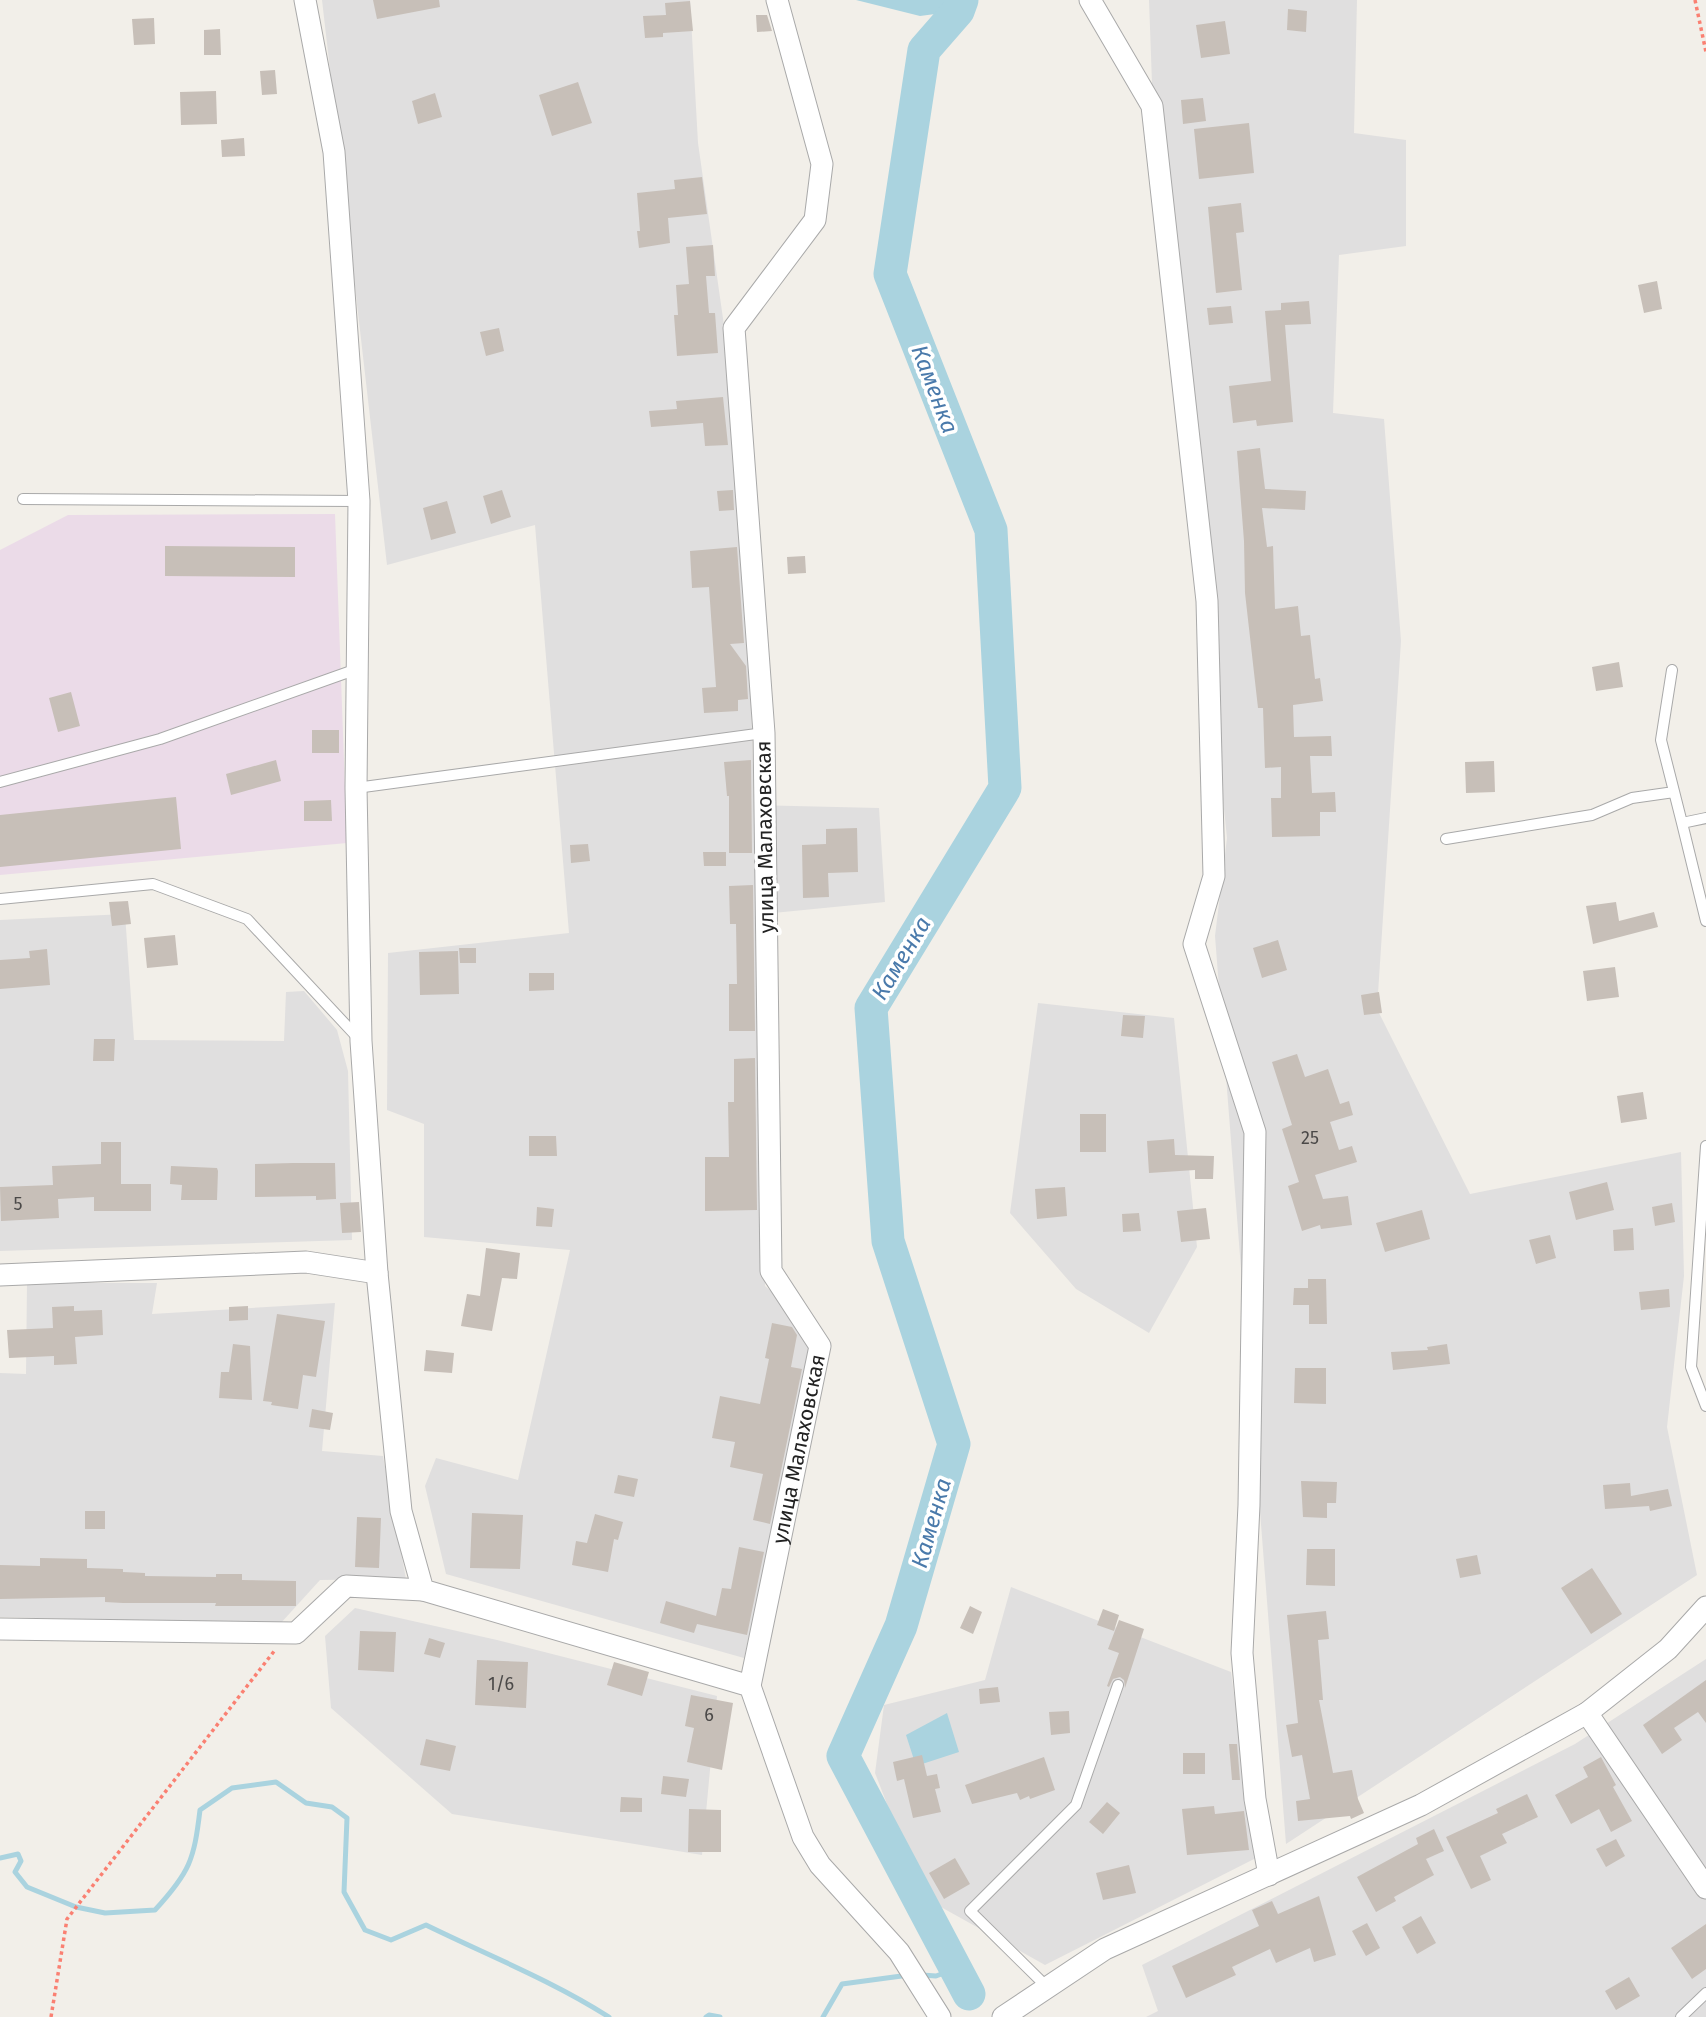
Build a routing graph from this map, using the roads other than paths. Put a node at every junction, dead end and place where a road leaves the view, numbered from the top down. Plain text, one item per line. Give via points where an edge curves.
1 (304, 0) edge
2 (777, 0) edge
3 (1090, 0) edge
4 (23, 499) dead end
5 (359, 501) junction
6 (357, 669) junction
7 (1672, 670) dead end
8 (764, 733) junction
9 (0, 782) edge
10 (356, 788) junction
11 (1674, 792) junction
12 (1706, 818) edge
13 (1682, 823) junction
14 (1446, 839) dead end
15 (0, 899) edge
16 (1706, 921) edge
17 (361, 1041) junction
18 (1706, 1146) edge
19 (377, 1273) junction
20 (0, 1275) edge
21 (1706, 1406) edge
22 (423, 1590) junction
23 (1706, 1607) edge
24 (0, 1629) edge
25 (1118, 1685) dead end
26 (750, 1686) junction
27 (1587, 1713) junction
28 (1269, 1875) junction
29 (1706, 1888) edge
30 (1046, 1986) junction
31 (1706, 1993) edge
32 (940, 2017) edge
33 (1003, 2017) edge
34 (1681, 2017) edge

1 - 5 street via 334,152
2 - 8 street, улица Малаховская via 822,164 816,220 734,328
3 - 28 street via 1152,106 1207,601 1214,876 1194,944 1255,1132 1242,1653 1255,1799
4 - 5 lane
5 - 6 street
6 - 9 lane via 160,739
6 - 10 street
7 - 11 lane via 1661,740
8 - 10 lane
8 - 26 street, улица Малаховская via 771,1270 820,1346
10 - 17 street
11 - 13 lane
11 - 14 lane via 1632,797 1592,815
12 - 13 lane
13 - 16 lane
15 - 17 lane via 153,884 247,919
17 - 19 street
18 - 21 lane via 1691,1367
19 - 20 street via 306,1262
19 - 22 street via 401,1510
22 - 24 street via 346,1586 296,1633
22 - 26 street
23 - 27 street via 1668,1649
25 - 30 lane via 1076,1805 970,1911
26 - 32 street via 803,1837 820,1865 899,1952
27 - 28 street via 1421,1805
27 - 29 street
28 - 30 street via 1105,1949
30 - 33 street
31 - 34 lane

